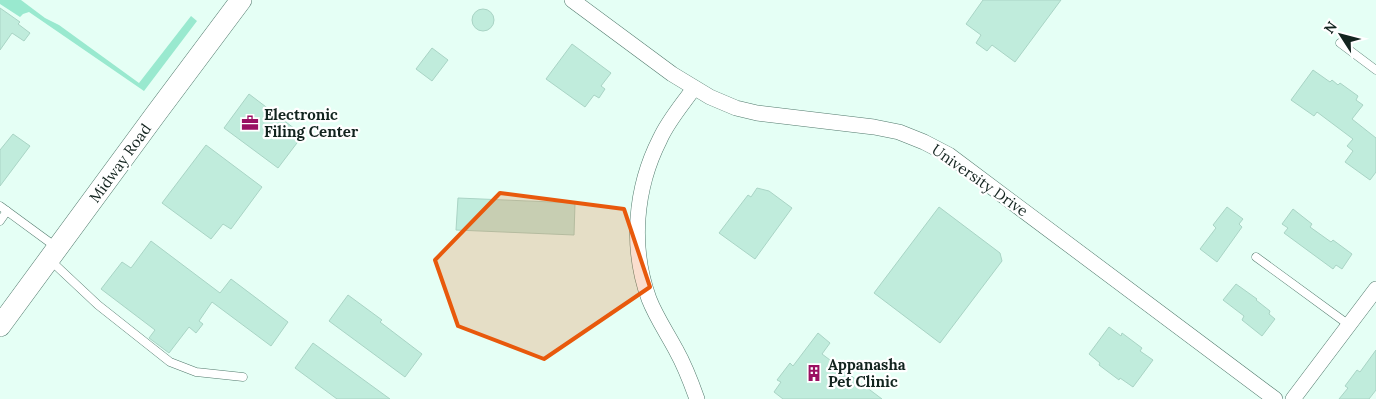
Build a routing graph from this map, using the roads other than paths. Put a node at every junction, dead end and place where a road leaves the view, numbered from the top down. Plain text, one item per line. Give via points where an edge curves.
1 (242, 0) edge
2 (572, 0) edge
3 (1340, 43) dead end
4 (1376, 70) edge
5 (694, 88) junction
6 (4, 209) edge
7 (0, 221) edge
8 (54, 254) junction
9 (1256, 256) dead end
10 (1376, 289) edge
11 (1349, 325) junction
12 (0, 326) edge
13 (243, 377) dead end
14 (697, 399) edge
15 (1275, 399) edge
16 (1293, 399) edge

1 - 8 main road, Midway Road
2 - 5 street, University Drive
3 - 4 lane
5 - 14 street via 657,145 641,193 637,221 638,249 649,298 689,375
5 - 15 street, University Drive via 736,108 757,113 874,126 899,132 949,155
6 - 7 lane
6 - 8 lane
8 - 12 main road, Midway Road
8 - 13 lane via 98,305 170,362 196,372
9 - 11 lane
10 - 11 street
11 - 16 street

